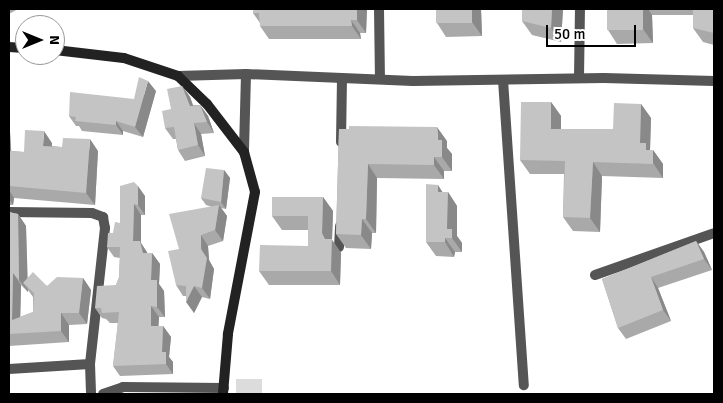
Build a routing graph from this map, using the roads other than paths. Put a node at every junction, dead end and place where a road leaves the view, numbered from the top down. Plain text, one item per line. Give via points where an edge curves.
1 (379, 9) edge
2 (580, 9) edge
3 (65, 51) edge
4 (246, 74) junction
5 (178, 76) junction
6 (342, 78) junction
7 (580, 78) junction
8 (380, 79) junction
9 (503, 80) junction
10 (714, 81) edge
11 (244, 152) junction
12 (341, 158) edge
13 (9, 212) edge
14 (340, 218) edge
15 (714, 233) edge
16 (339, 247) edge
17 (595, 275) dead end
18 (90, 364) junction
19 (9, 369) edge
20 (524, 385) dead end
21 (224, 391) edge
22 (91, 394) edge
23 (103, 394) edge

1 - 8 street
2 - 7 street
3 - 5 street via 124,58
4 - 5 street
4 - 6 street
4 - 11 street
5 - 11 street via 207,104
6 - 8 street
6 - 12 street
7 - 9 street
7 - 10 street
8 - 9 street
9 - 20 street
11 - 21 street via 255,192 228,334
13 - 18 street via 92,213 103,217 105,228
14 - 16 street
15 - 17 street
18 - 19 street
18 - 22 street
21 - 23 street via 123,386

